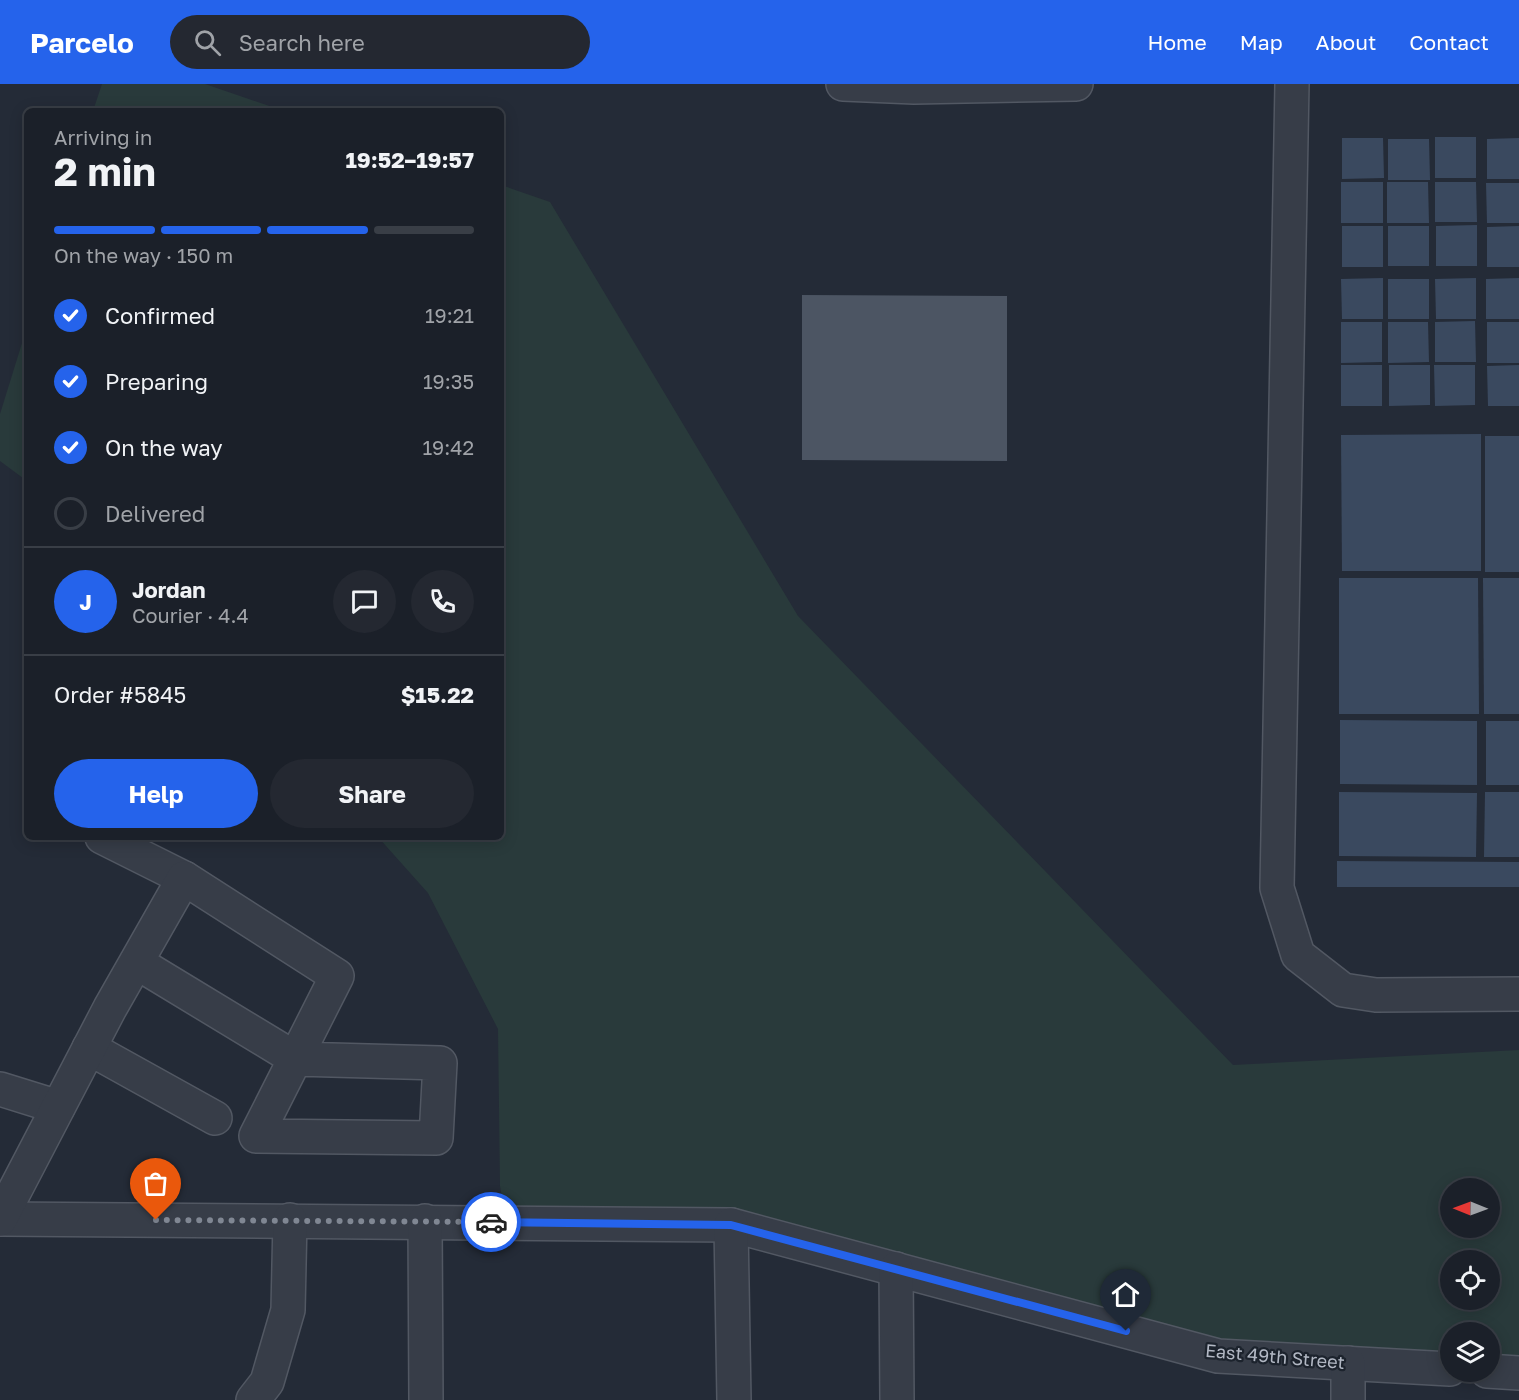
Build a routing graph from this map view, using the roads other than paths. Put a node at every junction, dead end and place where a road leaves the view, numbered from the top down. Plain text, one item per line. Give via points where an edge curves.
1 (843, 84) edge
2 (1076, 84) edge
3 (1292, 84) edge
4 (954, 85) edge
5 (108, 840) edge
6 (184, 878) junction
7 (136, 962) junction
8 (1519, 994) edge
9 (89, 1048) junction
10 (296, 1059) junction
11 (0, 1089) edge
12 (58, 1107) junction
13 (215, 1118) dead end
14 (0, 1219) edge
15 (290, 1220) junction
16 (425, 1221) junction
17 (731, 1225) junction
18 (897, 1269) junction
19 (1348, 1363) junction
20 (1440, 1368) edge
21 (1500, 1372) edge
22 (1519, 1373) edge
23 (253, 1400) edge
24 (426, 1400) edge
25 (734, 1400) edge
26 (897, 1400) edge
27 (1348, 1400) edge

1 - 4 street
2 - 4 street
3 - 8 street via 1277,888 1298,955 1343,990 1376,995
5 - 6 street
6 - 7 street
6 - 10 street via 337,976
7 - 9 street
7 - 10 street
9 - 12 street
9 - 13 street
10 - 10 street via 256,1136 436,1138 440,1063
11 - 12 street
12 - 14 street
14 - 15 street, East 49th Street
15 - 16 street, East 49th Street
15 - 23 street via 288,1310 267,1382
16 - 17 street, East 49th Street
16 - 24 street
17 - 18 street, East 49th Street
17 - 25 street
18 - 19 street, East 49th Street via 1218,1356
18 - 26 street
19 - 20 street, East 49th Street
19 - 27 street
21 - 22 street

